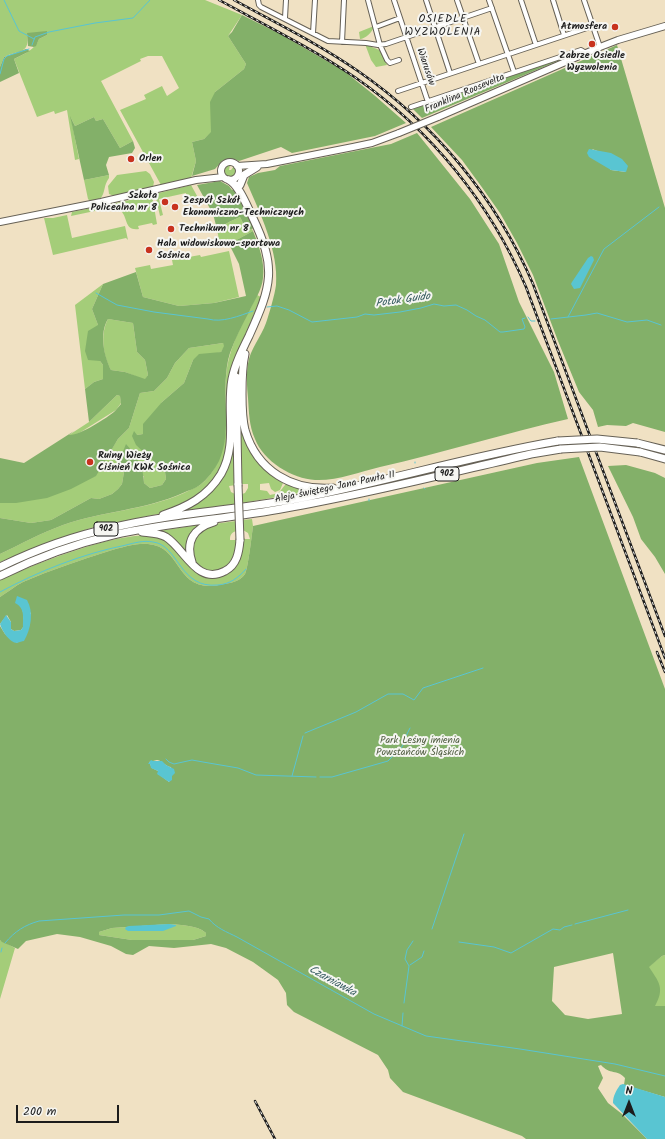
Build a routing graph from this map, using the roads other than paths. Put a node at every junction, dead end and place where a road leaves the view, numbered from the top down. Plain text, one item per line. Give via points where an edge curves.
1 (258, 0) edge
2 (286, 0) edge
3 (315, 0) edge
4 (344, 0) edge
5 (368, 0) edge
6 (394, 0) edge
7 (426, 0) edge
8 (457, 0) edge
9 (489, 0) edge
10 (521, 0) edge
11 (553, 0) edge
12 (584, 0) edge
13 (492, 8) junction
14 (285, 18) junction
15 (400, 18) junction
16 (464, 18) junction
17 (593, 26) junction
18 (665, 26) edge
19 (376, 27) junction
20 (435, 28) junction
21 (313, 33) junction
22 (564, 35) junction
23 (406, 37) junction
24 (342, 42) junction
25 (380, 45) junction
26 (536, 45) junction
27 (600, 47) junction
28 (586, 53) junction
29 (508, 54) junction
30 (399, 60) dead end
31 (479, 64) junction
32 (514, 72) junction
33 (450, 73) junction
34 (422, 83) junction
35 (398, 90) dead end
36 (428, 102) junction
37 (411, 107) dead end
38 (267, 164) junction
39 (237, 166) junction
40 (257, 167) junction
41 (221, 170) junction
42 (238, 175) junction
43 (226, 178) junction
44 (196, 180) junction
45 (240, 185) junction
46 (243, 198) junction
47 (0, 222) edge
48 (248, 338) junction
49 (238, 362) junction
50 (665, 450) edge
51 (665, 459) edge
52 (357, 486) junction
53 (234, 516) junction
54 (147, 521) junction
55 (130, 532) junction
56 (192, 564) junction
57 (0, 567) edge
58 (0, 576) edge

1 - 14 street via 261,7
2 - 14 street
3 - 21 street
4 - 24 street
5 - 19 street
6 - 15 street, Wiarusów
7 - 20 street
8 - 16 street
9 - 13 street
10 - 26 street
11 - 22 street
12 - 17 street
13 - 16 street
13 - 29 street
14 - 21 street
15 - 19 street
15 - 23 street, Wiarusów
16 - 20 street
16 - 31 street
17 - 22 street
17 - 27 street
18 - 27 street, Franklina Roosevelta
19 - 25 street
20 - 23 street
20 - 33 street
21 - 24 street via 328,41
22 - 26 street
23 - 25 street
23 - 34 street, Wiarusów
24 - 25 street
25 - 30 street via 388,62
26 - 29 street
27 - 28 street, Franklina Roosevelta
28 - 32 street via 581,50
28 - 38 street, Franklina Roosevelta, bridge via 372,143
29 - 31 street
29 - 32 street
31 - 33 street
32 - 36 street
33 - 34 street
34 - 35 street
34 - 36 street, Wiarusów
36 - 37 street
38 - 39 street, Franklina Roosevelta
38 - 40 street, Franklina Roosevelta
39 - 41 street via 229,162
39 - 42 street
40 - 42 street, Franklina Roosevelta via 243,170
40 - 45 main road via 244,175
41 - 43 street
41 - 44 street
42 - 43 street
42 - 45 main road
43 - 44 street
43 - 46 main road
44 - 47 street
45 - 46 main road
46 - 48 main road via 263,241 269,267 264,299
48 - 49 main road
48 - 52 main road via 242,370 242,409 245,429 256,454 275,474 296,484 318,488
49 - 54 main road via 231,388 230,446 226,464 220,475 207,491 191,504
49 - 56 main road, bridge via 236,390 239,552 236,561 225,572 208,574
50 - 52 main road, Aleja świętego Jana Pawła II / 902, bridge via 637,443 597,439 558,441
51 - 53 main road, Aleja świętego Jana Pawła II / 902, bridge via 640,452 600,447 561,449 332,500
52 - 54 main road, Aleja świętego Jana Pawła II / 902 via 269,504
53 - 55 main road, Aleja świętego Jana Pawła II / 902
53 - 56 main road via 210,523 195,533 189,546
54 - 57 main road, Aleja świętego Jana Pawła II / 902 via 89,533
55 - 56 main road via 165,536
55 - 58 main road, Aleja świętego Jana Pawła II / 902 via 47,555

